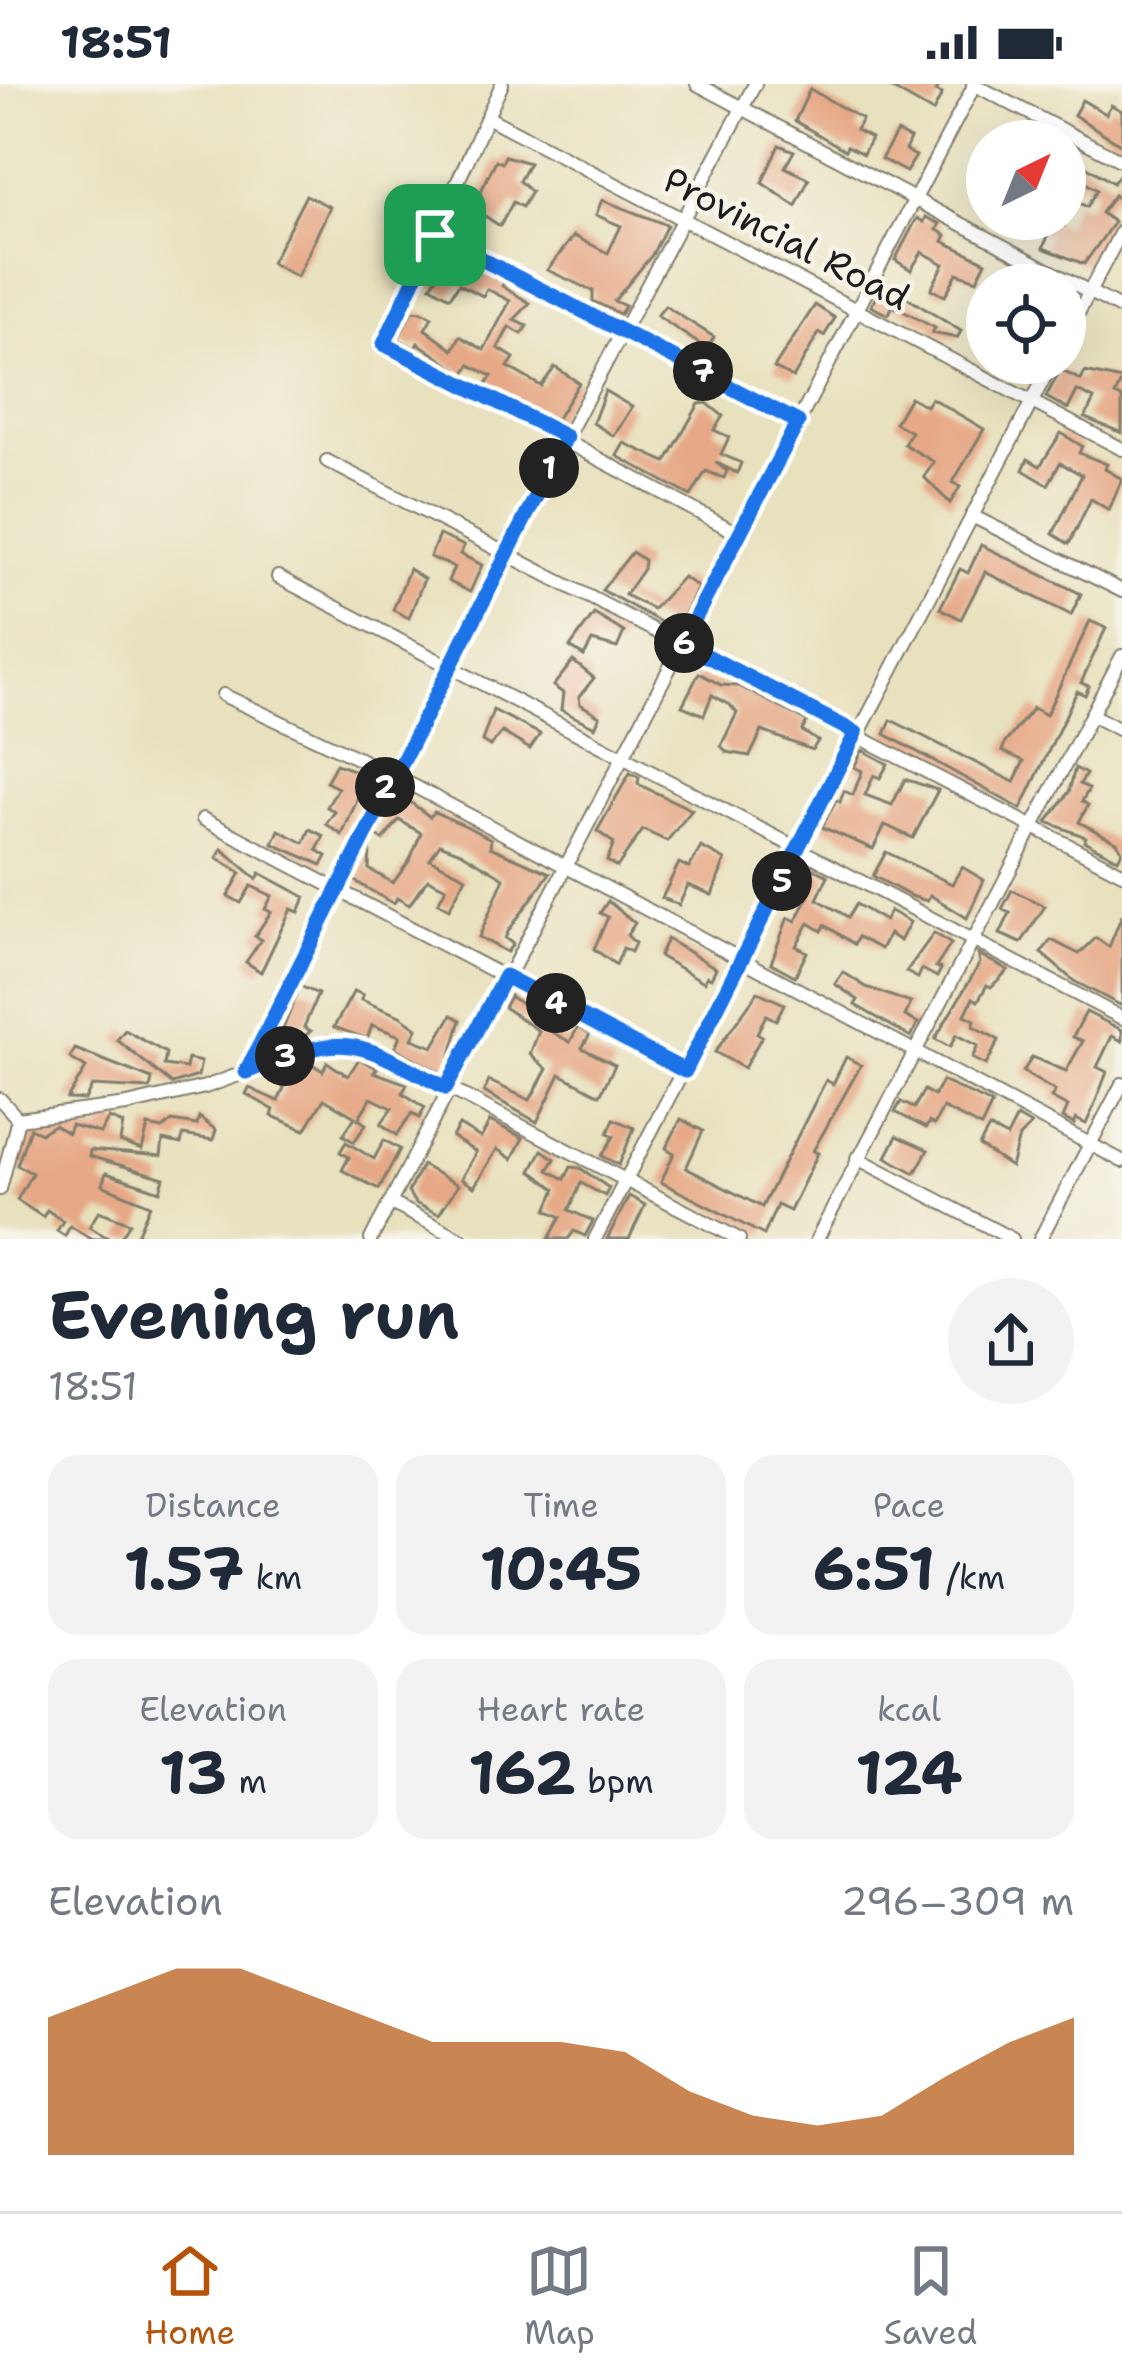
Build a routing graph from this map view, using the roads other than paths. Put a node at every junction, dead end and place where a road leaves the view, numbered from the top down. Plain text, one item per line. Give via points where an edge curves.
1 (502, 84) edge
2 (697, 84) edge
3 (755, 84) edge
4 (974, 84) edge
5 (743, 108) junction
6 (487, 117) junction
7 (1122, 161) edge
8 (915, 197) junction
9 (681, 217) junction
10 (1122, 230) edge
11 (435, 235) junction
12 (1088, 292) junction
13 (1086, 296) edge
14 (857, 309) junction
15 (1122, 309) edge
16 (622, 328) junction
17 (1042, 384) edge
18 (1033, 401) junction
19 (798, 422) junction
20 (566, 437) junction
21 (1122, 448) edge
22 (327, 460) dead end
23 (972, 516) junction
24 (739, 534) junction
25 (506, 550) junction
26 (278, 578) dead end
27 (1122, 591) edge
28 (682, 643) junction
29 (1122, 656) edge
30 (448, 667) junction
31 (224, 695) dead end
32 (1092, 715) junction
33 (1122, 731) edge
34 (856, 733) junction
35 (622, 760) junction
36 (391, 774) junction
37 (203, 819) dead end
38 (1031, 826) junction
39 (797, 850) junction
40 (566, 870) junction
41 (1122, 873) edge
42 (333, 891) junction
43 (974, 940) junction
44 (741, 961) junction
45 (505, 976) junction
46 (1122, 1018) edge
47 (915, 1049) junction
48 (685, 1071) junction
49 (246, 1072) junction
50 (1122, 1084) edge
51 (446, 1088) junction
52 (0, 1099) edge
53 (18, 1119) junction
54 (1090, 1144) junction
55 (857, 1158) junction
56 (1122, 1161) edge
57 (627, 1182) junction
58 (0, 1189) edge
59 (391, 1203) junction
60 (371, 1239) edge
61 (461, 1239) edge
62 (596, 1239) edge
63 (739, 1239) edge
64 (817, 1239) edge
65 (1012, 1239) edge
66 (1040, 1239) edge

1 - 6 street
2 - 5 street
3 - 5 street
4 - 7 street
4 - 8 street
5 - 8 street
5 - 9 street
6 - 9 street, Provincial Road
6 - 11 street
8 - 12 street
8 - 14 street
9 - 14 street, Provincial Road
9 - 16 street
10 - 12 street
11 - 16 street
11 - 20 street via 384,344
12 - 13 street
12 - 15 street
14 - 18 street, Provincial Road
14 - 19 street
16 - 19 street
16 - 20 street
17 - 18 street
18 - 21 street, Provincial Road
18 - 23 street
19 - 24 street
20 - 24 street
20 - 25 street
22 - 25 street
23 - 27 street
23 - 34 street
24 - 28 street
25 - 28 street
25 - 30 street
26 - 30 street
28 - 34 street
28 - 35 street
29 - 32 street
30 - 35 street
30 - 36 street
31 - 36 street
32 - 33 street
32 - 38 street
34 - 38 street
34 - 39 street
35 - 39 street
35 - 40 street
36 - 40 street
36 - 42 street
37 - 42 street
38 - 41 street
38 - 43 street
39 - 43 street
39 - 44 street
40 - 44 street
40 - 45 street
42 - 45 street
42 - 49 street
43 - 46 street
43 - 47 street
44 - 47 street
44 - 48 street
45 - 48 street
45 - 51 street
47 - 54 street
47 - 55 street
48 - 57 street
49 - 51 street via 310,1046 344,1042
49 - 53 street via 127,1105
50 - 54 street
51 - 57 street
51 - 59 street
52 - 53 street
53 - 58 street
54 - 56 street
54 - 66 street
55 - 64 street
55 - 65 street
57 - 62 street
57 - 63 street
59 - 60 street
59 - 61 street

